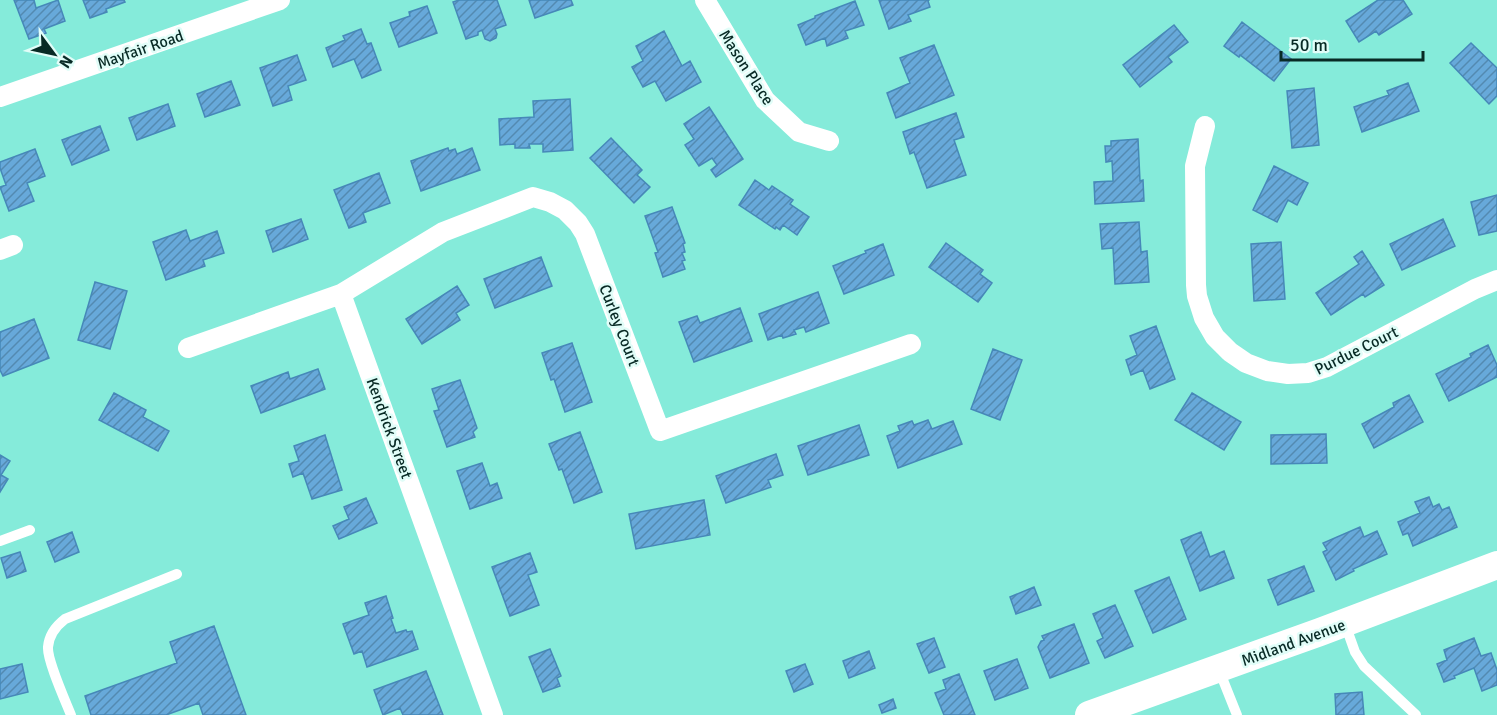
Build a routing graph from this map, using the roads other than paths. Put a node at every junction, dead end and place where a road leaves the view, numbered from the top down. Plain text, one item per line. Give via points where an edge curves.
1 (280, 0) edge
2 (705, 0) edge
3 (0, 97) edge
4 (1205, 126) dead end
5 (829, 141) dead end
6 (1497, 280) edge
7 (341, 294) junction
8 (911, 344) dead end
9 (188, 348) dead end
10 (30, 530) dead end
11 (0, 541) edge
12 (1497, 565) edge
13 (177, 574) dead end
14 (1344, 623) junction
15 (1219, 669) junction
16 (71, 715) edge
17 (493, 715) edge
18 (1089, 715) edge
19 (1237, 715) edge
20 (1416, 715) edge

1 - 3 street, Mayfair Road
2 - 5 street, Mason Place via 765,100 799,132
4 - 6 street, Purdue Court via 1195,166 1197,296 1215,337 1246,363 1288,375 1327,368
7 - 8 street, Curley Court via 442,232 533,197 565,210 585,234 660,431
7 - 9 street
7 - 17 street, Kendrick Street
10 - 11 lane
12 - 14 street, Midland Avenue
13 - 16 lane via 56,626 48,647 49,659
14 - 15 street, Midland Avenue
14 - 20 lane via 1364,666
15 - 18 street, Midland Avenue via 1138,702
15 - 19 lane

